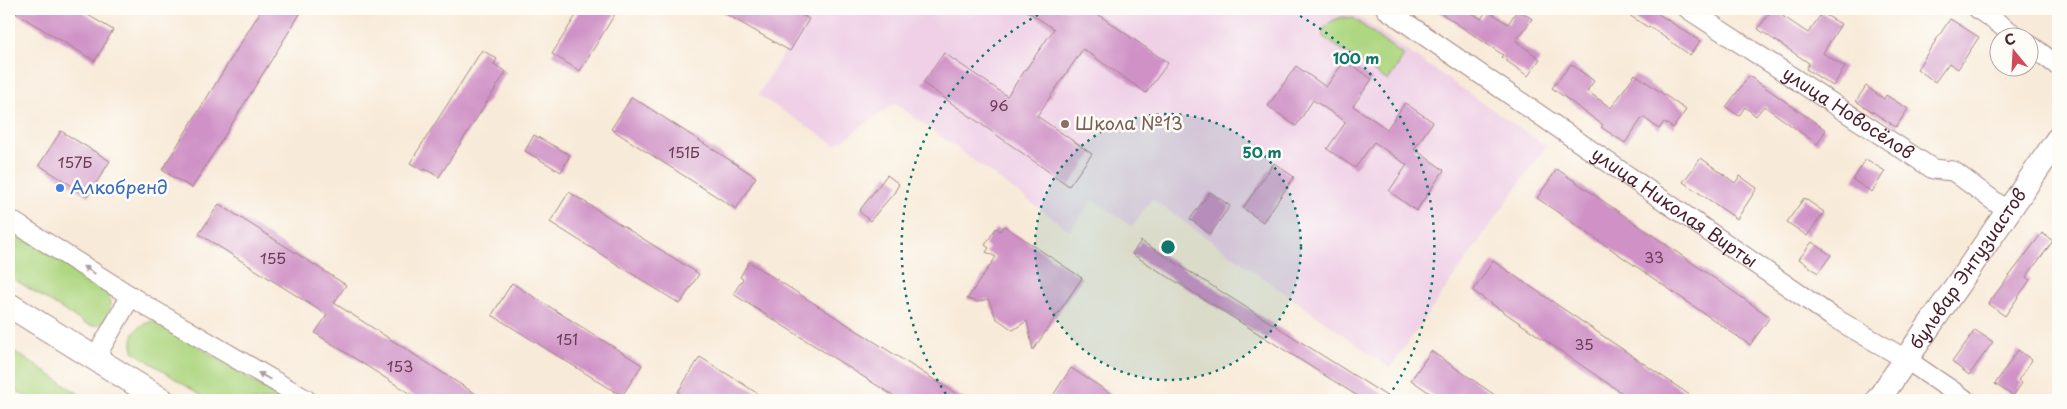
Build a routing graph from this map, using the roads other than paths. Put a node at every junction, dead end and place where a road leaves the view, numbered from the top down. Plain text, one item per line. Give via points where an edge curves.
1 (1386, 9) edge
2 (1688, 9) edge
3 (1978, 9) edge
4 (2006, 28) edge
5 (2040, 52) edge
6 (2058, 66) edge
7 (2058, 139) edge
8 (2009, 212) junction
9 (9, 219) edge
10 (130, 296) junction
11 (9, 305) edge
12 (94, 358) junction
13 (1907, 360) junction
14 (162, 400) edge
15 (306, 400) edge
16 (1878, 400) edge
17 (1966, 400) edge

1 - 13 street, улица Николая Вирты via 1831,316
2 - 8 street, улица Новосёлов via 1933,169 1953,171
3 - 4 street
5 - 6 street
7 - 8 main road, бульвар Энтузиастов
8 - 13 main road, бульвар Энтузиастов
10 -> 9 street
10 - 12 street
15 -> 10 street
11 - 12 main road
12 - 14 main road
13 - 16 main road, бульвар Энтузиастов
13 - 17 street, улица Николая Вирты

